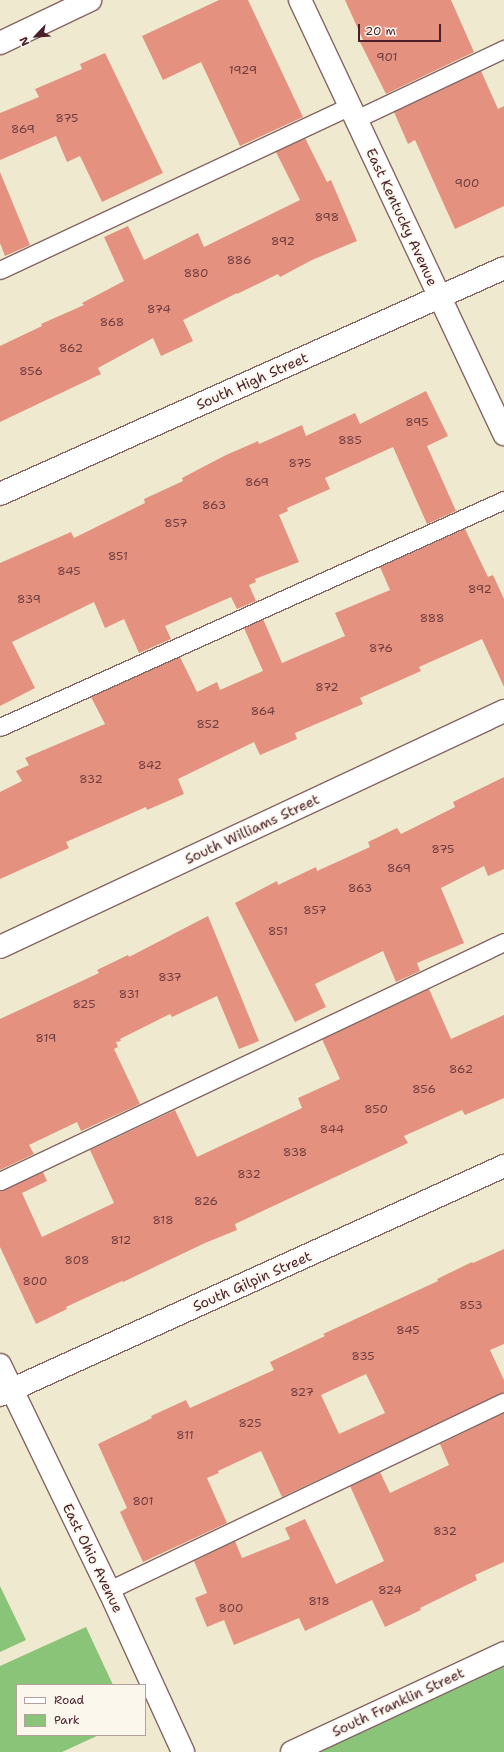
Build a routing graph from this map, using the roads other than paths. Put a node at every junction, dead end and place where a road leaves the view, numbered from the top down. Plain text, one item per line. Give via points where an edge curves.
1 (90, 0) edge
2 (300, 0) edge
3 (0, 43) edge
4 (504, 49) edge
5 (353, 112) junction
6 (504, 268) edge
7 (0, 270) edge
8 (440, 297) junction
9 (504, 434) edge
10 (0, 494) edge
11 (504, 500) edge
12 (504, 711) edge
13 (0, 727) edge
14 (504, 942) edge
15 (0, 947) edge
16 (504, 1166) edge
17 (0, 1181) edge
18 (0, 1365) edge
19 (6, 1392) edge
20 (504, 1402) edge
21 (109, 1590) junction
22 (504, 1653) edge
23 (183, 1752) edge
24 (292, 1752) edge

1 - 3 street
2 - 5 street, East Kentucky Avenue
4 - 5 lane
5 - 7 lane
5 - 8 street, East Kentucky Avenue
6 - 8 street, South High Street
8 - 9 street, East Kentucky Avenue
8 - 10 street, South High Street
11 - 13 lane
12 - 15 street, South Williams Street
14 - 17 lane
16 - 19 street, South Gilpin Street
18 - 19 street, East Ohio Avenue
19 - 21 street, East Ohio Avenue
20 - 21 lane
21 - 23 street, East Ohio Avenue
22 - 24 street, South Franklin Street

